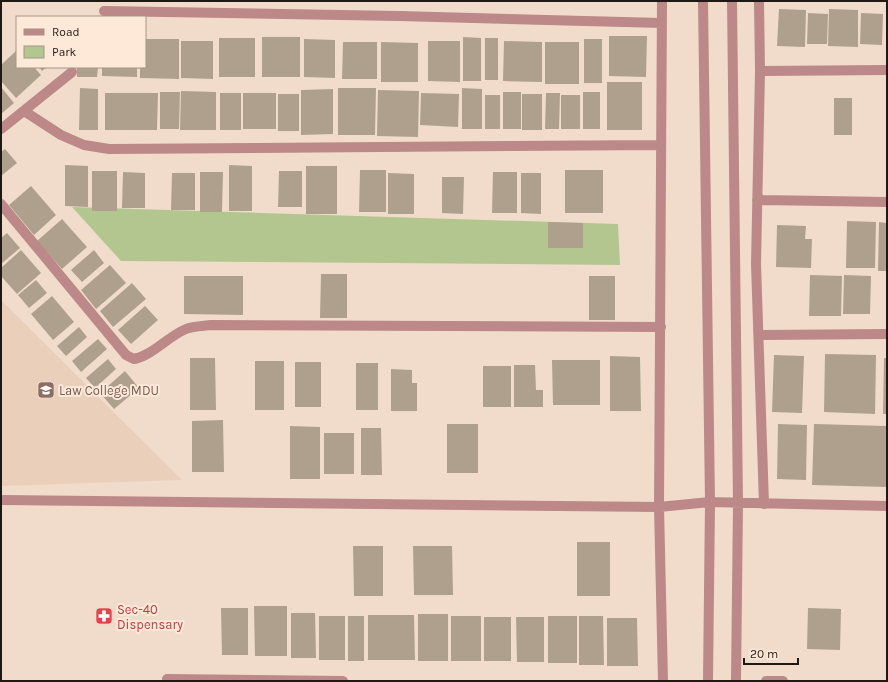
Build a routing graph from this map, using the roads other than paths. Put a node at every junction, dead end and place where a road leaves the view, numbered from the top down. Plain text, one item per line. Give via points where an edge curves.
1 (662, 1) edge
2 (703, 1) edge
3 (732, 1) edge
4 (759, 1) edge
5 (104, 11) dead end
6 (662, 23) junction
7 (887, 70) edge
8 (760, 71) junction
9 (72, 72) dead end
10 (24, 111) junction
11 (1, 129) edge
12 (660, 145) junction
13 (757, 200) junction
14 (887, 202) edge
15 (1, 204) edge
16 (661, 327) junction
17 (887, 334) edge
18 (760, 335) junction
19 (1, 500) edge
20 (710, 502) junction
21 (738, 503) junction
22 (764, 504) junction
23 (887, 506) edge
24 (659, 507) junction
25 (167, 679) dead end
26 (343, 681) edge
27 (663, 681) edge
28 (708, 681) edge
29 (736, 681) edge
30 (766, 681) edge
31 (782, 681) edge

1 - 6 street
2 - 20 street
3 - 21 street
4 - 8 street
5 - 6 street
6 - 12 street
7 - 8 street
8 - 13 street
9 - 10 street
10 - 11 street
10 - 12 street via 61,135 84,145 110,149
12 - 16 street
13 - 14 street
13 - 18 street via 756,264
15 - 16 street via 126,354 134,359 144,357 187,328 211,325
16 - 24 street
17 - 18 street
18 - 22 street
19 - 24 street
20 - 21 street
20 - 24 street
20 - 28 street
21 - 22 street
21 - 29 street
22 - 23 street
24 - 27 street
25 - 26 street
30 - 31 street

